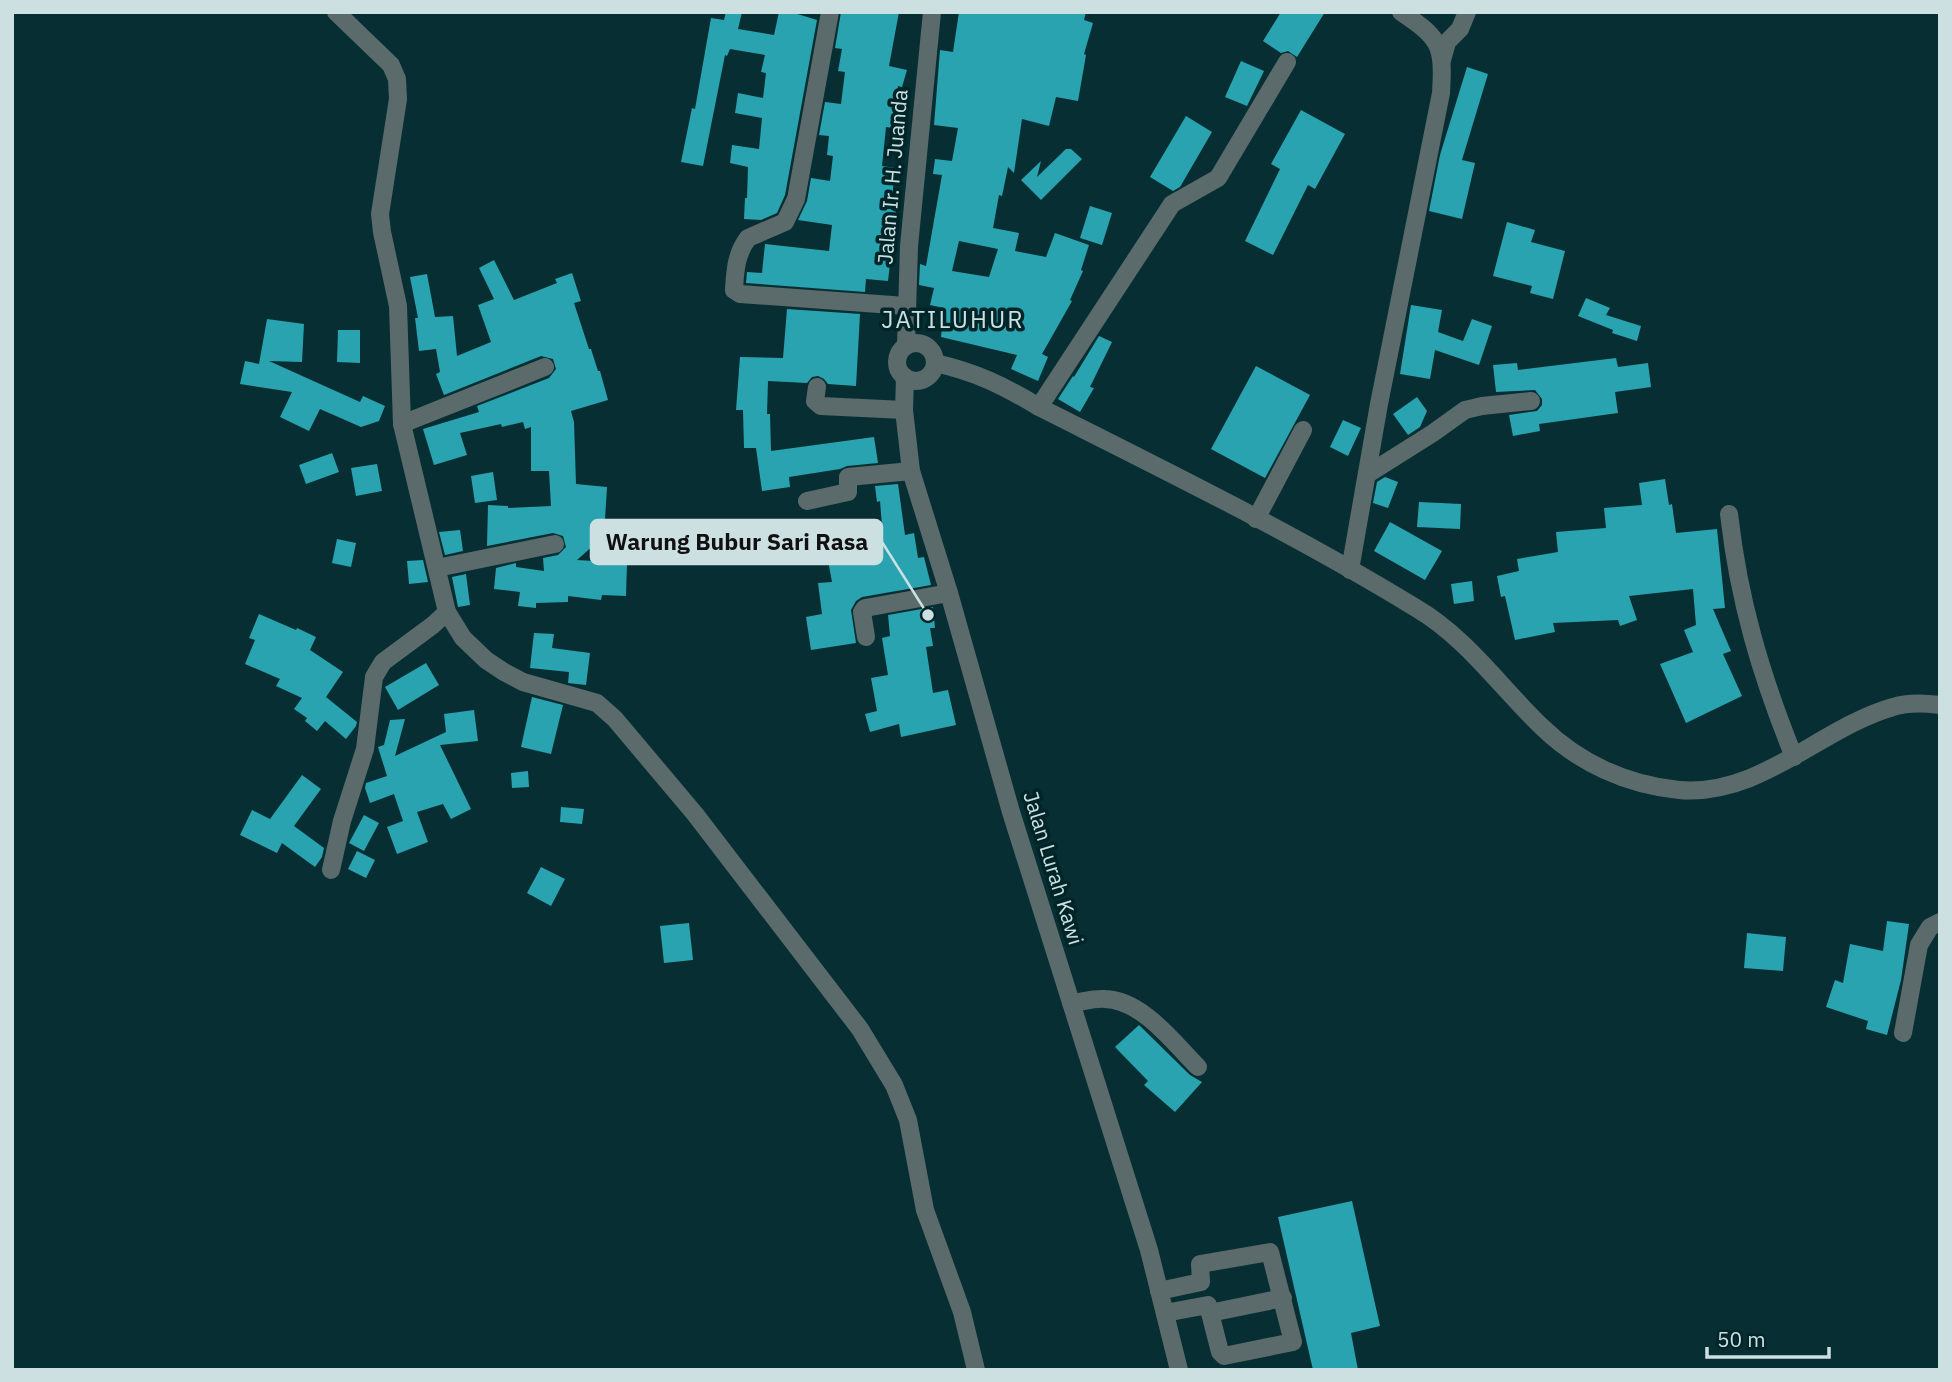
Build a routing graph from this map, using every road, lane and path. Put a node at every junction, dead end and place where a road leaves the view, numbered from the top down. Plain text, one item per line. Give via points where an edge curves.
1 (336, 12) edge
2 (830, 12) edge
3 (932, 12) edge
4 (1401, 12) edge
5 (1466, 12) edge
6 (1287, 62) dead end
7 (1442, 64) junction
8 (906, 306) junction
9 (906, 346) junction
10 (935, 363) junction
11 (545, 366) dead end
12 (905, 376) junction
13 (817, 387) dead end
14 (1531, 401) dead end
15 (1039, 407) junction
16 (904, 410) junction
17 (402, 424) junction
18 (1303, 430) dead end
19 (911, 471) junction
20 (1368, 474) junction
21 (807, 501) dead end
22 (1729, 514) dead end
23 (1256, 519) junction
24 (555, 544) dead end
25 (437, 568) junction
26 (1350, 570) junction
27 (949, 593) junction
28 (447, 612) junction
29 (866, 637) dead end
30 (1940, 705) edge
31 (1794, 757) junction
32 (331, 870) dead end
33 (1940, 922) edge
34 (1071, 1003) junction
35 (1903, 1033) dead end
36 (1198, 1067) dead end
37 (1201, 1282) junction
38 (1160, 1291) junction
39 (1283, 1298) junction
40 (1209, 1309) junction
41 (1165, 1312) junction
42 (976, 1370) edge
43 (1179, 1370) edge

1 - 17 street via 391,65 397,79 380,214 398,306
2 - 8 street via 796,199 785,222 744,243 736,262 734,290
3 - 8 street, Jalan Ir. H. Juanda
4 - 7 street via 1435,38
5 - 7 street via 1460,29 1447,43
6 - 15 street via 1218,178 1172,204
7 - 20 street via 1441,93
8 - 9 street, Jalan Ir. H. Juanda
9 - 10 street via 926,345
9 - 12 street via 898,361
10 - 12 street via 924,379
10 - 15 street via 979,374
11 - 17 street
12 - 16 street, Jalan Lurah Kawi
13 - 16 street via 815,401 821,406
14 - 20 street via 1465,410
15 - 23 street
16 - 19 street, Jalan Lurah Kawi
17 - 25 street
18 - 23 street
19 - 21 street via 848,477 848,492
19 - 27 street, Jalan Lurah Kawi
20 - 26 street
22 - 31 street via 1734,559 1756,655
23 - 26 street
24 - 25 street
25 - 28 street
26 - 31 street via 1439,623 1543,728 1612,774 1660,788 1705,788 1743,780
27 - 29 street via 869,607 862,612
27 - 34 street, Jalan Lurah Kawi
28 - 32 street via 383,662 374,677 365,750
28 - 42 street via 463,638 504,672 523,682 585,698 615,719 695,814 860,1029 908,1120 925,1210 962,1312
30 - 31 street via 1894,706
33 - 35 street via 1930,927 1919,945
34 - 36 street via 1104,999 1137,1008
34 - 38 street, Jalan Lurah Kawi
37 - 38 street
37 - 39 street via 1200,1264 1268,1252
37 - 40 street
38 - 41 street, Jalan Lurah Kawi
39 - 40 street
39 - 40 street via 1294,1340 1291,1344 1224,1356
40 - 41 street
41 - 43 street, Jalan Lurah Kawi

